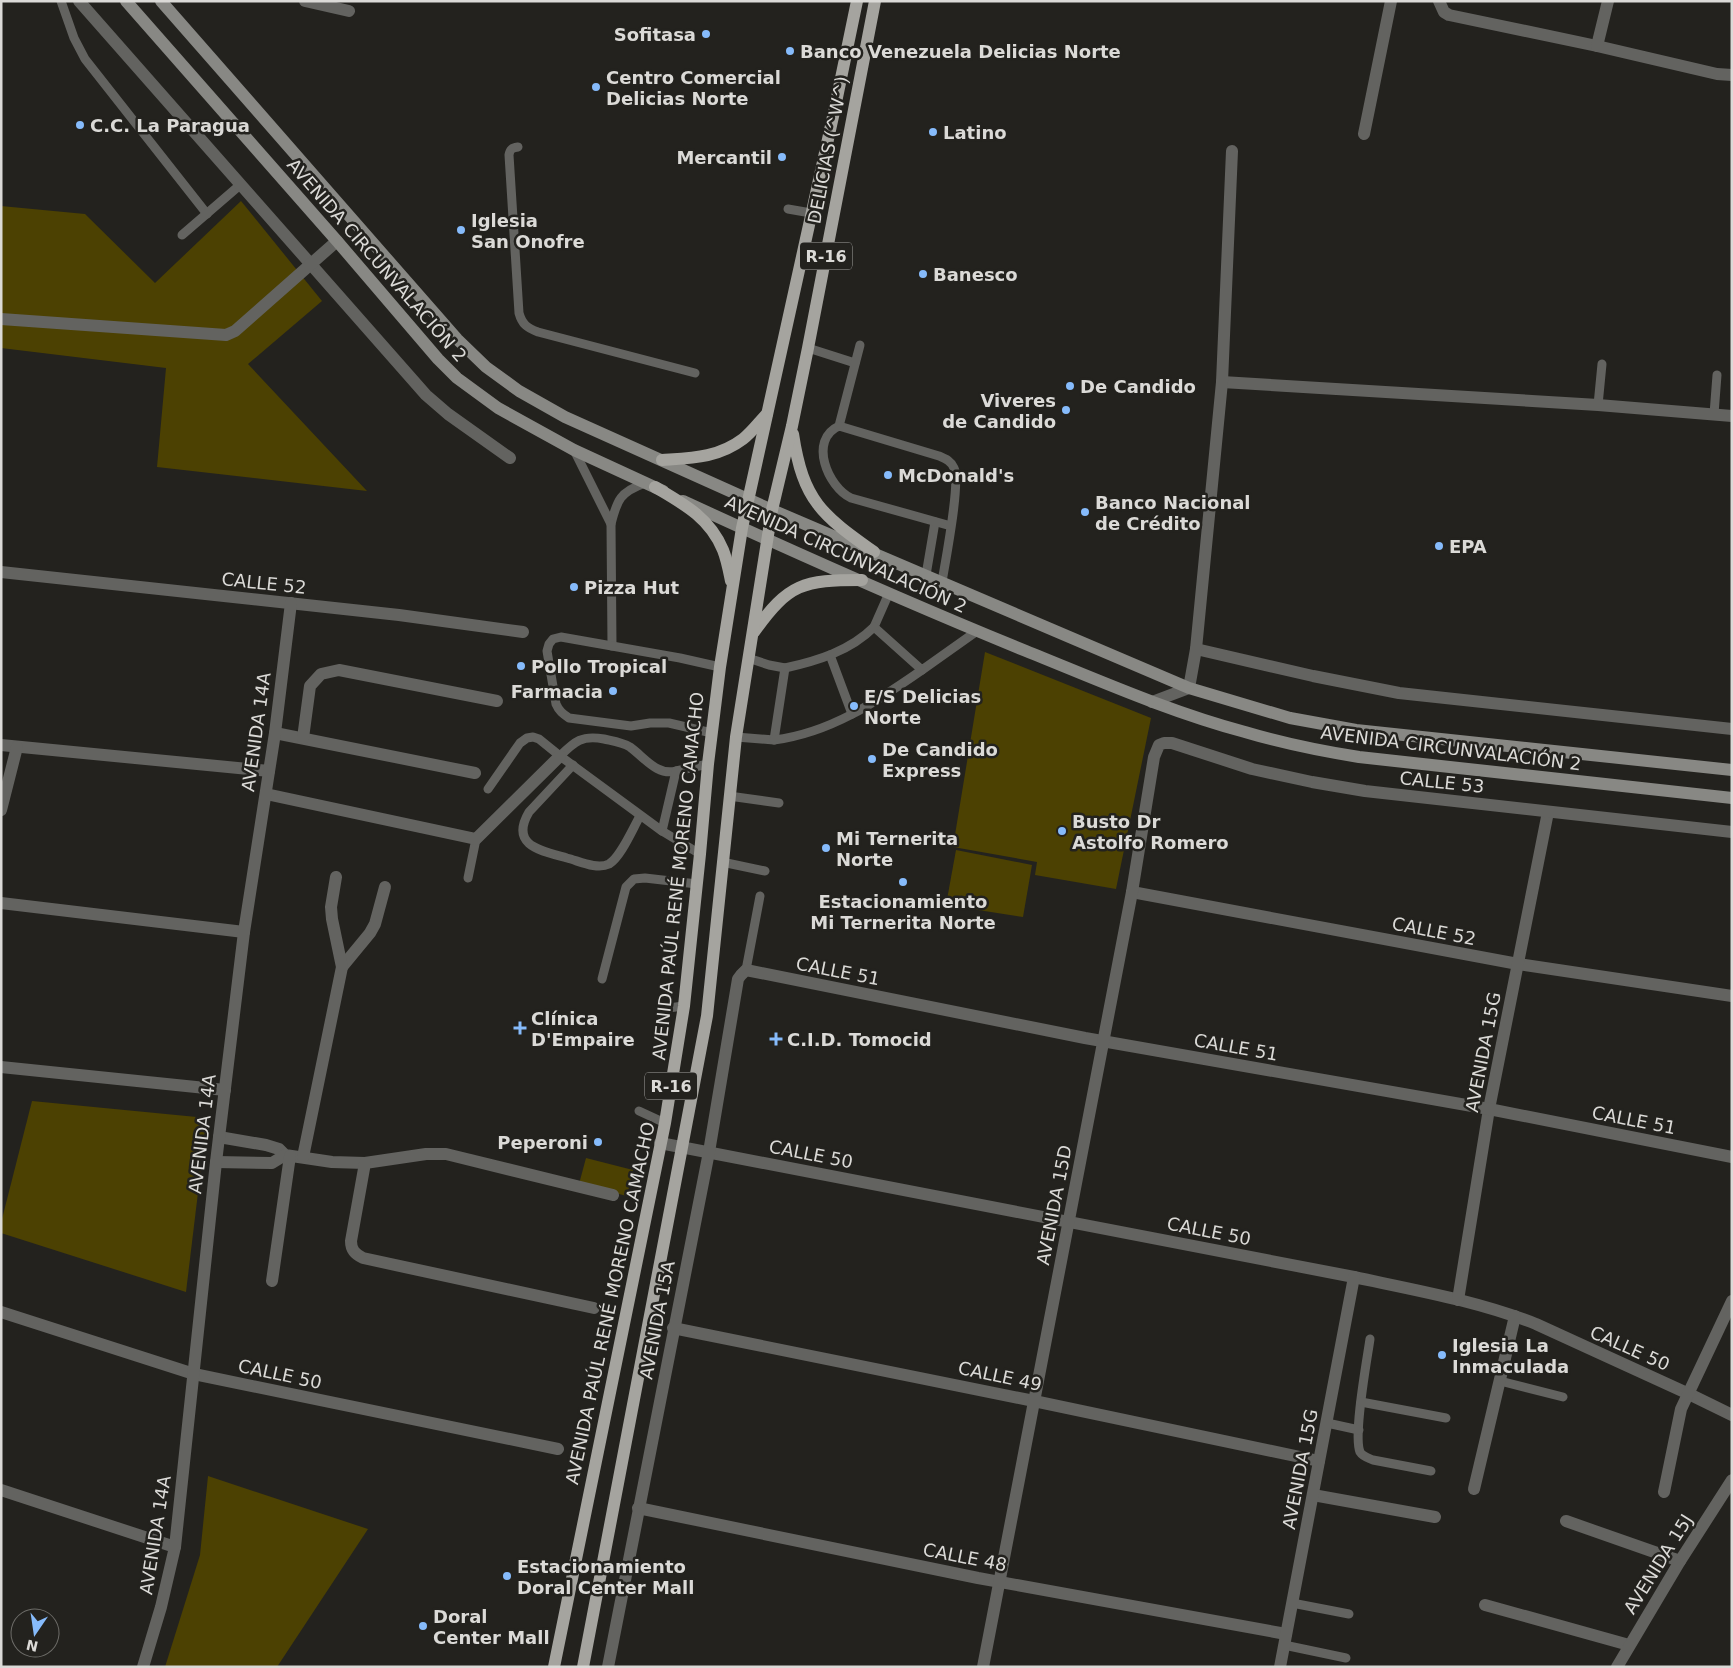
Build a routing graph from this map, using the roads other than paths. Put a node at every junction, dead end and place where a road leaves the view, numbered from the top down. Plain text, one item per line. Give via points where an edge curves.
1 (61, 1) edge
2 (79, 1) edge
3 (126, 1) edge
4 (161, 1) edge
5 (305, 1) edge
6 (857, 1) edge
7 (875, 1) edge
8 (1391, 1) edge
9 (1439, 1) edge
10 (1608, 1) edge
11 (349, 11) dead end
12 (1598, 46) junction
13 (1732, 75) edge
14 (1364, 134) dead end
15 (518, 147) dead end
16 (1232, 152) dead end
17 (240, 184) junction
18 (788, 209) dead end
19 (811, 213) junction
20 (207, 214) junction
21 (182, 235) dead end
22 (337, 241) junction
23 (310, 264) junction
24 (1, 318) edge
25 (860, 345) dead end
26 (808, 348) junction
27 (856, 363) junction
28 (1602, 364) dead end
29 (695, 373) dead end
30 (1717, 374) dead end
31 (1222, 382) junction
32 (1598, 405) junction
33 (767, 414) junction
34 (1714, 414) junction
35 (1732, 416) edge
36 (792, 426) junction
37 (839, 426) junction
38 (574, 450) junction
39 (510, 458) dead end
40 (662, 460) junction
41 (650, 485) junction
42 (748, 499) junction
43 (772, 510) junction
44 (935, 522) junction
45 (611, 524) junction
46 (951, 526) junction
47 (742, 528) junction
48 (768, 539) junction
49 (874, 552) junction
50 (1, 572) edge
51 (926, 575) junction
52 (862, 580) junction
53 (942, 582) junction
54 (733, 587) junction
55 (889, 593) junction
56 (290, 603) junction
57 (874, 626) junction
58 (977, 631) junction
59 (522, 632) dead end
60 (752, 634) junction
61 (612, 646) junction
62 (1196, 649) junction
63 (830, 655) junction
64 (748, 658) junction
65 (720, 667) junction
66 (785, 668) junction
67 (922, 670) junction
68 (1190, 688) junction
69 (497, 701) dead end
70 (1152, 702) junction
71 (852, 714) junction
72 (1732, 721) edge
73 (1732, 729) edge
74 (274, 733) junction
75 (712, 733) junction
76 (736, 737) junction
77 (303, 738) junction
78 (774, 740) junction
79 (1, 745) edge
80 (17, 747) junction
81 (1156, 750) joint
82 (560, 756) junction
83 (708, 764) junction
84 (573, 766) junction
85 (1732, 770) edge
86 (269, 771) junction
87 (676, 771) junction
88 (475, 773) dead end
89 (488, 789) dead end
90 (266, 794) junction
91 (729, 796) junction
92 (1732, 798) edge
93 (779, 803) dead end
94 (1, 810) edge
95 (1548, 812) junction
96 (640, 816) junction
97 (662, 831) junction
98 (1732, 832) edge
99 (476, 839) junction
100 (700, 854) junction
101 (722, 862) junction
102 (765, 871) dead end
103 (336, 877) dead end
104 (468, 878) dead end
105 (697, 884) junction
106 (385, 887) dead end
107 (1132, 892) junction
108 (760, 896) dead end
109 (1, 903) edge
110 (244, 932) junction
111 (1518, 964) junction
112 (342, 966) junction
113 (742, 975) junction
114 (602, 979) dead end
115 (1732, 996) edge
116 (684, 1006) junction
117 (660, 1009) dead end
118 (1103, 1041) junction
119 (1, 1067) edge
120 (225, 1090) junction
121 (1490, 1109) junction
122 (639, 1111) dead end
123 (665, 1123) junction
124 (219, 1137) junction
125 (660, 1143) junction
126 (681, 1147) junction
127 (709, 1152) junction
128 (293, 1156) junction
129 (1732, 1157) edge
130 (216, 1162) junction
131 (364, 1163) junction
132 (613, 1196) dead end
133 (1068, 1222) junction
134 (1354, 1277) junction
135 (272, 1281) dead end
136 (1458, 1300) junction
137 (1732, 1301) edge
138 (594, 1308) dead end
139 (1, 1312) edge
140 (1516, 1316) junction
141 (673, 1328) junction
142 (1370, 1339) dead end
143 (194, 1374) junction
144 (1500, 1381) junction
145 (1689, 1394) junction
146 (1563, 1397) dead end
147 (1034, 1401) junction
148 (1361, 1402) junction
149 (1732, 1415) edge
150 (1446, 1418) dead end
151 (1327, 1423) junction
152 (1359, 1430) junction
153 (558, 1449) dead end
154 (1319, 1461) junction
155 (1431, 1471) dead end
156 (1732, 1480) edge
157 (1474, 1489) dead end
158 (1, 1490) edge
159 (1664, 1492) dead end
160 (1313, 1495) junction
161 (638, 1508) junction
162 (1435, 1517) dead end
163 (1566, 1521) dead end
164 (175, 1547) junction
165 (1680, 1561) junction
166 (1000, 1582) junction
167 (1292, 1603) junction
168 (1485, 1606) dead end
169 (1349, 1614) dead end
170 (1285, 1640) junction
171 (1628, 1645) junction
172 (1346, 1658) dead end
173 (143, 1667) edge
174 (554, 1667) edge
175 (583, 1667) edge
176 (608, 1667) edge
177 (983, 1667) edge
178 (1280, 1667) edge
179 (1617, 1667) edge

1 - 20 lane via 85,59
2 - 17 street
3 - 22 main road, AVENIDA CIRCUNVALACIÓN 2
4 - 40 main road, AVENIDA CIRCUNVALACIÓN 2 via 457,339 486,367 519,391 565,417
5 - 11 street
6 - 19 main road, DELICIAS (^W^) / R-16
7 - 26 main road, DELICIAS (^W^) / R-16
8 - 14 street
9 - 12 street via 1444,12 1450,15
10 - 12 street
12 - 13 street
15 - 29 lane via 510,150 509,155 519,313 524,325 538,332
16 - 31 street
17 - 20 lane
17 - 23 street
18 - 19 lane
19 - 33 main road, DELICIAS (^W^) / R-16
20 - 21 lane
22 - 23 street
22 - 38 main road, AVENIDA CIRCUNVALACIÓN 2 via 457,378 498,408
23 - 24 street via 235,331 226,334
23 - 39 street via 426,394 448,414
25 - 27 lane
26 - 27 lane
26 - 36 main road, DELICIAS (^W^) / R-16
27 - 37 lane
28 - 32 lane
30 - 34 lane
31 - 32 street
31 - 62 street
32 - 34 street
33 - 40 main road via 743,439 725,451 709,456
33 - 42 main road, DELICIAS (^W^) / R-16
34 - 35 street
36 - 43 main road, DELICIAS (^W^) / R-16
36 - 49 main road via 798,465 813,500 839,527
37 - 44 lane via 828,434 823,456 838,488 852,498
37 - 46 lane via 948,460 956,474
38 - 41 main road, AVENIDA CIRCUNVALACIÓN 2
38 - 45 lane
40 - 42 main road, AVENIDA CIRCUNVALACIÓN 2
41 - 45 lane via 630,488 624,494 617,503
41 - 47 main road, AVENIDA CIRCUNVALACIÓN 2
41 - 54 main road via 688,506 710,529 724,552
42 - 43 main road, AVENIDA CIRCUNVALACIÓN 2
42 - 47 main road, AVENIDA PAÚL RENÉ MORENO CAMACHO / R-16
43 - 48 main road, R-16
43 - 49 main road, AVENIDA CIRCUNVALACIÓN 2
44 - 46 lane
44 - 51 lane
45 - 61 lane
46 - 53 lane
47 - 48 main road, AVENIDA CIRCUNVALACIÓN 2
47 - 54 main road, AVENIDA PAÚL RENÉ MORENO CAMACHO / R-16
48 - 52 main road, AVENIDA CIRCUNVALACIÓN 2
48 - 60 main road, R-16
49 - 51 main road, AVENIDA CIRCUNVALACIÓN 2
50 - 56 street, CALLE 52
51 - 53 main road, AVENIDA CIRCUNVALACIÓN 2
52 - 55 main road, AVENIDA CIRCUNVALACIÓN 2
52 - 60 main road via 824,580 802,585 771,608
53 - 68 main road, AVENIDA CIRCUNVALACIÓN 2
54 - 65 main road, AVENIDA PAÚL RENÉ MORENO CAMACHO / R-16
55 - 57 lane
55 - 58 main road, AVENIDA CIRCUNVALACIÓN 2
56 - 59 street, CALLE 52
56 - 74 street, AVENIDA 14A
57 - 63 lane via 863,638
57 - 67 lane
58 - 67 lane
58 - 70 main road, AVENIDA CIRCUNVALACIÓN 2
60 - 64 main road, R-16
61 - 65 lane
61 - 75 lane via 561,637 552,639 548,644 548,660 559,711 570,718 614,725 669,723
62 - 68 street
62 - 73 street via 1399,693
63 - 66 lane
63 - 71 lane
64 - 66 lane
64 - 76 main road, R-16
65 - 75 main road, AVENIDA PAÚL RENÉ MORENO CAMACHO / R-16
66 - 78 lane
67 - 71 lane
68 - 70 street
68 - 85 main road, AVENIDA CIRCUNVALACIÓN 2 via 1290,718 1349,729
69 - 77 street via 339,670 321,674 310,686
70 - 92 main road, AVENIDA CIRCUNVALACIÓN 2 via 1244,732 1359,757
71 - 78 lane via 818,730
72 - 73 lane
74 - 77 street
74 - 86 street, AVENIDA 14A
75 - 83 main road, AVENIDA PAÚL RENÉ MORENO CAMACHO / R-16
76 - 78 lane
76 - 91 main road, R-16
77 - 88 street
79 - 80 street
80 - 86 street
80 - 94 street
81 - 95 street, CALLE 53 via 1158,745 1172,743 1252,769 1312,782
81 - 107 street, AVENIDA 15D
82 - 84 lane
82 - 87 lane via 572,743 592,737 622,743 656,769 670,773
82 - 89 lane via 539,739 526,738
82 - 99 street
83 - 87 lane
83 - 100 main road, AVENIDA PAÚL RENÉ MORENO CAMACHO / R-16
84 - 96 lane
84 - 96 lane via 525,819 523,835 532,847 602,866 616,858
86 - 90 street, AVENIDA 14A
87 - 97 lane
90 - 99 street
90 - 110 street, AVENIDA 14A
91 - 93 lane
91 - 101 main road, R-16
95 - 98 street, CALLE 53
95 - 111 street, AVENIDA 15G
96 - 97 lane
97 - 100 lane
99 - 104 lane
100 - 105 main road, AVENIDA PAÚL RENÉ MORENO CAMACHO / R-16
101 - 102 lane
101 - 126 main road, R-16 via 707,1016
103 - 112 street via 331,907
105 - 114 lane via 634,879 626,887
105 - 116 main road, AVENIDA PAÚL RENÉ MORENO CAMACHO / R-16
106 - 112 street via 375,924
107 - 111 street, CALLE 52
107 - 118 street, AVENIDA 15D
108 - 113 lane
109 - 110 street
110 - 120 street, AVENIDA 14A
111 - 115 street, CALLE 52
111 - 121 street, AVENIDA 15G
112 - 128 street
113 - 118 street, CALLE 51
113 - 127 street, AVENIDA 15A
116 - 117 lane
116 - 123 main road, AVENIDA PAÚL RENÉ MORENO CAMACHO / R-16
118 - 121 street, CALLE 51
118 - 133 street, AVENIDA 15D
119 - 120 street
120 - 124 street, AVENIDA 14A
121 - 129 street, CALLE 51
121 - 136 street, AVENIDA 15G
122 - 123 lane
123 - 125 main road, AVENIDA PAÚL RENÉ MORENO CAMACHO / R-16
124 - 128 street via 266,1145
124 - 130 street, AVENIDA 14A
125 - 126 street, CALLE 50
125 - 174 main road, AVENIDA PAÚL RENÉ MORENO CAMACHO / R-16
126 - 127 street, CALLE 50
126 - 175 main road, R-16
127 - 133 street, CALLE 50
127 - 141 street, AVENIDA 15A
128 - 130 street via 272,1163
128 - 131 street
128 - 135 street
130 - 143 street, AVENIDA 14A
131 - 132 street via 446,1154
131 - 138 street via 351,1241 357,1255
133 - 134 street, CALLE 50
133 - 147 street, AVENIDA 15D
134 - 136 street, CALLE 50
134 - 151 street, AVENIDA 15G
136 - 140 street, CALLE 50
137 - 145 street
139 - 143 street, CALLE 50
140 - 144 street
140 - 145 street, CALLE 50
141 - 147 street, CALLE 49
141 - 161 street, AVENIDA 15A
142 - 148 lane
143 - 153 street, CALLE 50
143 - 164 street, AVENIDA 14A
144 - 146 lane
144 - 157 street
145 - 149 street, CALLE 50
145 - 159 street via 1682,1409
147 - 154 street, CALLE 49
147 - 166 street, AVENIDA 15D
148 - 150 lane
148 - 152 lane
151 - 152 lane
151 - 154 street, AVENIDA 15G
152 - 155 lane via 1360,1451 1364,1457
154 - 160 street, AVENIDA 15G
156 - 165 street, AVENIDA 15J
158 - 164 street
160 - 162 street
160 - 167 street, AVENIDA 15G
161 - 166 street, CALLE 48
161 - 176 street, AVENIDA 15A
163 - 165 street
164 - 173 street, AVENIDA 14A
165 - 171 street, AVENIDA 15J
166 - 170 street, CALLE 48
166 - 177 street, AVENIDA 15D
167 - 169 lane
167 - 170 street, AVENIDA 15G
168 - 171 street
170 - 172 lane
170 - 178 street, AVENIDA 15G
171 - 179 street, AVENIDA 15J

